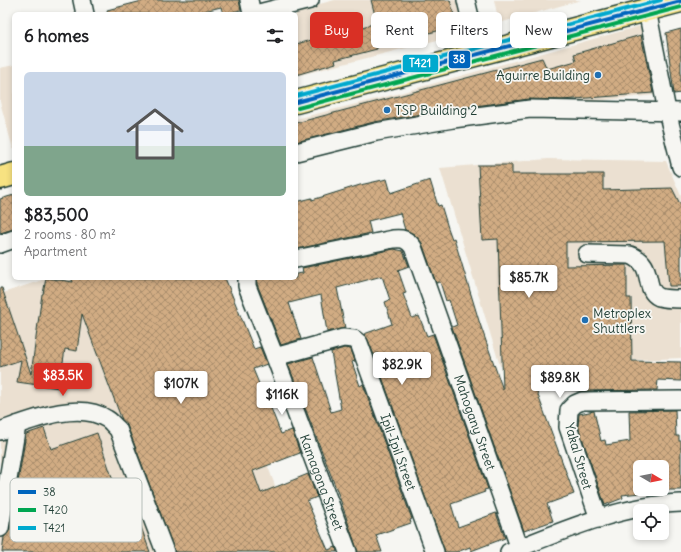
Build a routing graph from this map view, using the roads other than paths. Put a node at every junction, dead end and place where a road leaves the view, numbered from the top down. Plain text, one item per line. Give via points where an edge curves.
1 (82, 0) edge
2 (249, 0) edge
3 (310, 0) edge
4 (466, 0) edge
5 (681, 1) edge
6 (649, 5) edge
7 (85, 12) edge
8 (252, 12) edge
9 (263, 12) edge
10 (479, 54) junction
11 (298, 101) edge
12 (674, 111) edge
13 (298, 152) edge
14 (681, 167) edge
15 (12, 175) edge
16 (0, 178) edge
17 (12, 240) edge
18 (0, 244) edge
19 (587, 254) dead end
20 (298, 259) edge
21 (247, 280) edge
22 (681, 299) edge
23 (275, 357) junction
24 (681, 400) edge
25 (17, 425) junction
26 (0, 431) edge
27 (137, 478) edge
28 (142, 492) edge
29 (681, 503) edge
30 (599, 519) junction
31 (0, 528) edge
32 (516, 551) edge
33 (165, 552) edge
34 (348, 552) edge
35 (435, 552) edge

1 - 7 street
2 - 8 street
3 - 9 street
4 - 10 street
5 - 6 highway
6 - 10 highway
6 - 12 street
10 - 11 highway
12 - 13 street via 530,109 376,132
12 - 14 street
15 - 16 highway
17 - 18 street
19 - 22 street via 630,254 644,264 650,287 655,294 663,298
20 - 32 street, Mahogany Street via 393,239 405,239 413,247
21 - 23 street, Kamagong Street via 247,286
23 - 34 street, Kamagong Street
23 - 35 street, Ipil-Ipil Street via 343,338 354,339 359,343
24 - 30 street, Yakal Street via 582,401 569,410 568,427
25 - 26 street
25 - 27 street via 70,410 94,413 107,419 118,429
25 - 31 street
28 - 33 street
29 - 30 street via 650,505
30 - 32 street

